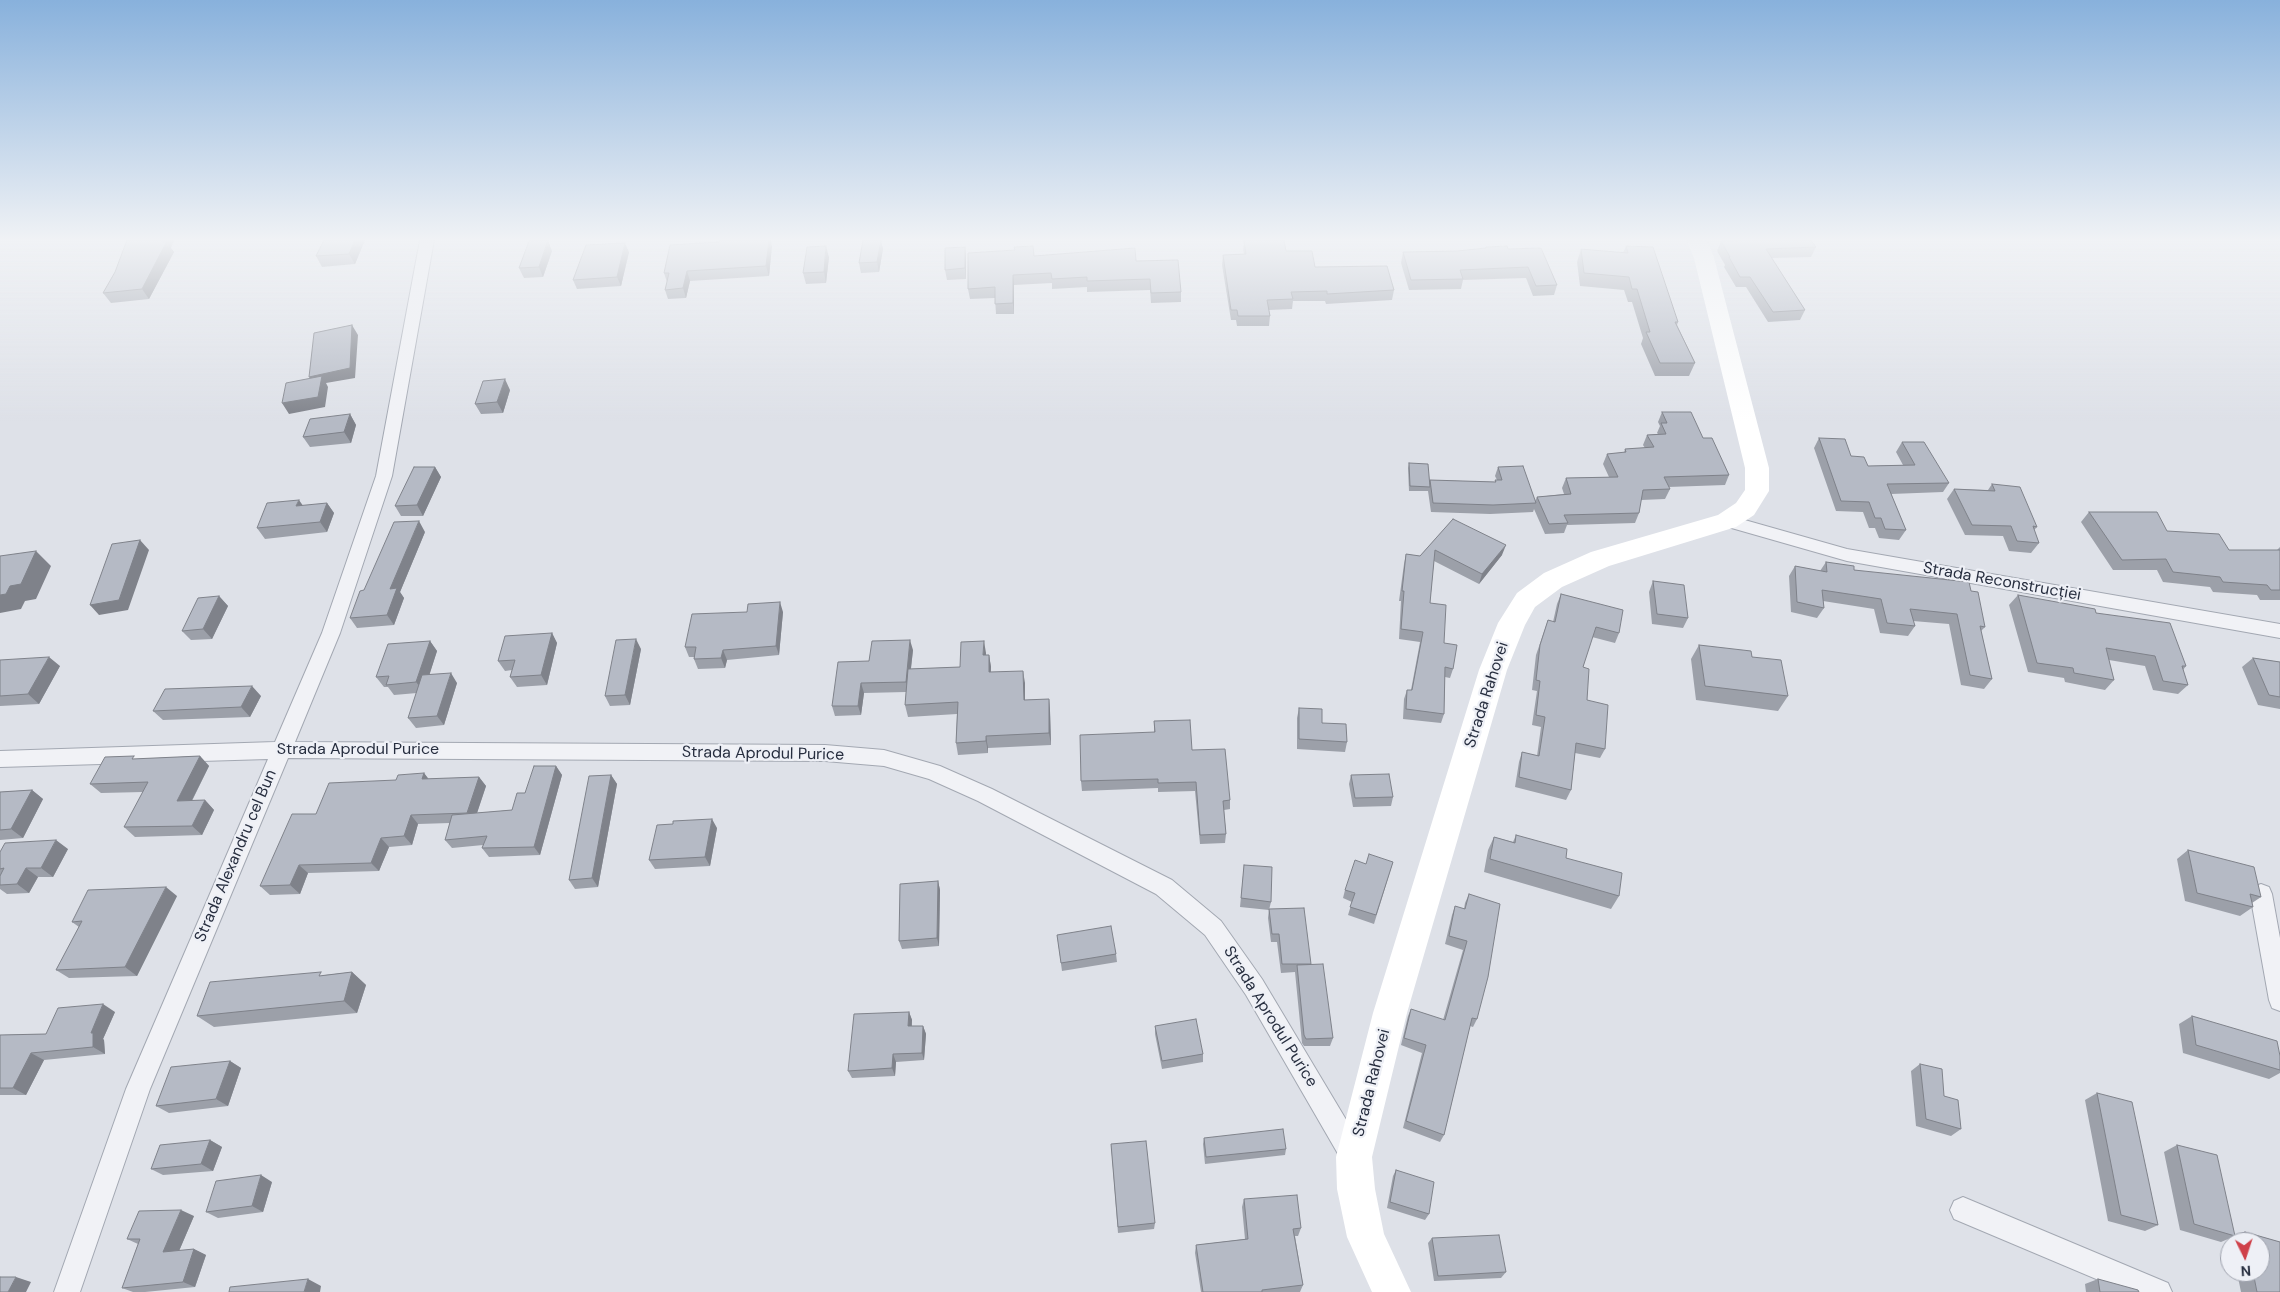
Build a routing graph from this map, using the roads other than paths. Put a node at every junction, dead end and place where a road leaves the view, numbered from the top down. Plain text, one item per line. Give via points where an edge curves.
1 (416, 300) edge
2 (1715, 300) edge
3 (1727, 521) junction
4 (2280, 631) edge
5 (280, 750) junction
6 (0, 759) edge
7 (2261, 894) edge
8 (2280, 1000) edge
9 (1354, 1157) junction
10 (1963, 1210) dead end
11 (67, 1292) edge
12 (1392, 1292) edge
13 (2160, 1292) edge

1 - 5 street, Strada Alexandru cel Bun via 384,476 331,633
2 - 3 main road, Strada Rahovei via 1757,468 1757,491 1745,509
3 - 4 street, Strada Reconstrucției via 1847,555
3 - 9 main road, Strada Rahovei via 1600,559 1553,580 1526,600 1512,622 1493,670 1396,994
5 - 6 street, Strada Aprodul Purice
5 - 9 street, Strada Aprodul Purice via 825,753 884,758 933,772 1164,886 1213,928 1254,987
5 - 11 street, Strada Alexandru cel Bun via 138,1089
7 - 8 street
9 - 12 main road, Strada Rahovei via 1356,1189 1366,1237
10 - 13 street

